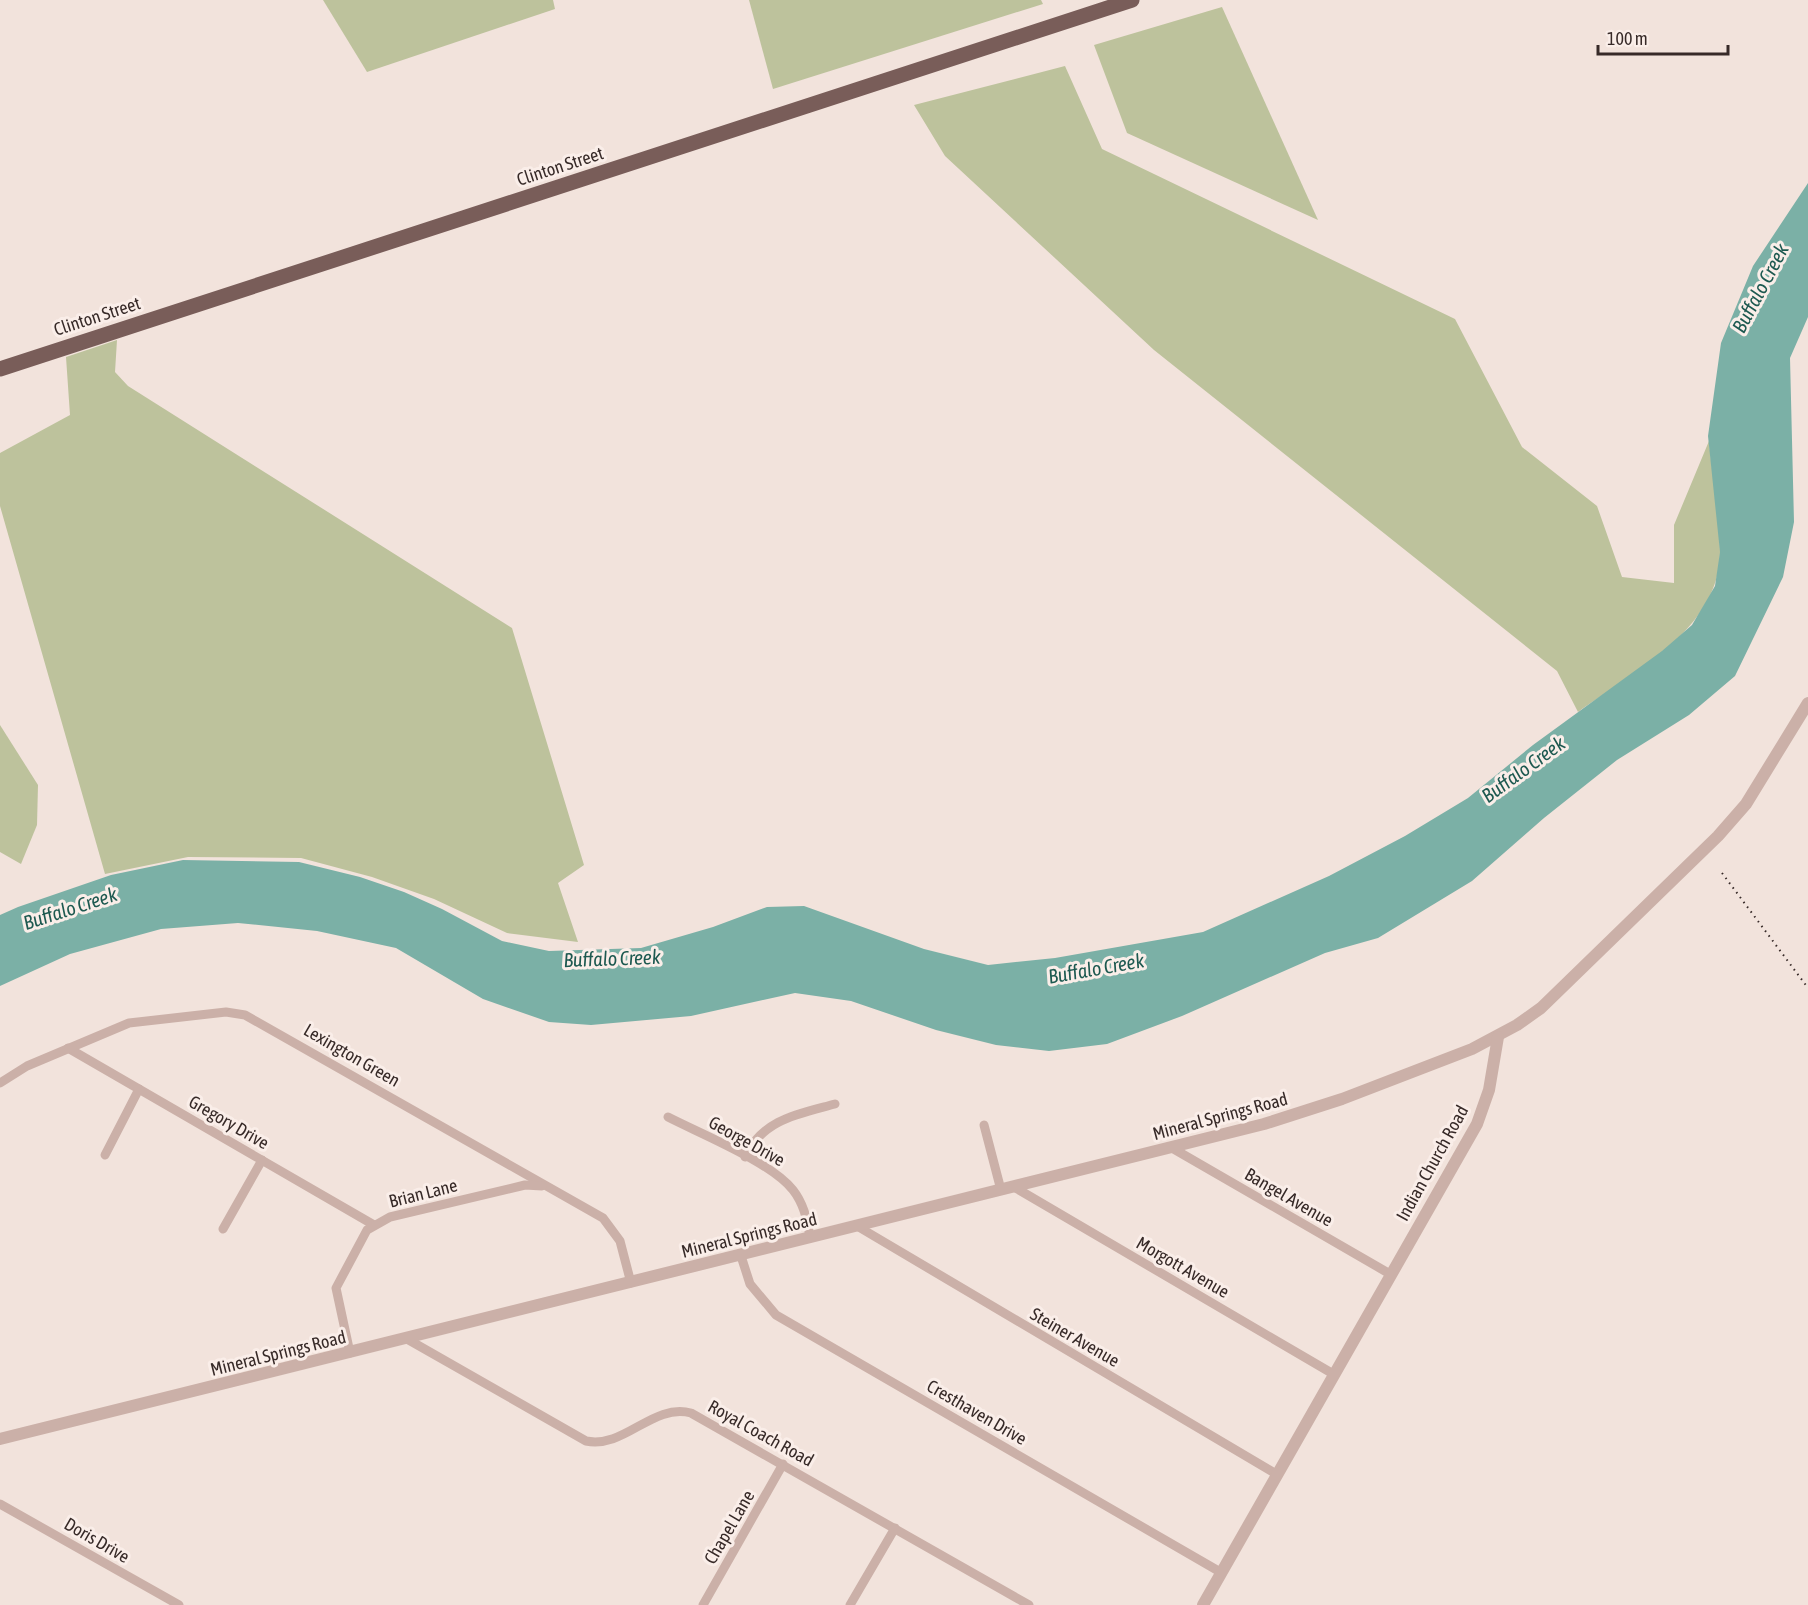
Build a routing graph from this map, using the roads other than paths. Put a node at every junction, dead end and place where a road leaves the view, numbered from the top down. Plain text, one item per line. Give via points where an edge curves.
1 (1132, 0) edge
2 (0, 369) edge
3 (1808, 703) edge
4 (1498, 1037) junction
5 (68, 1048) junction
6 (0, 1083) edge
7 (139, 1089) junction
8 (835, 1104) dead end
9 (668, 1117) dead end
10 (984, 1125) dead end
11 (1172, 1148) junction
12 (105, 1155) dead end
13 (745, 1157) junction
14 (262, 1160) junction
15 (1014, 1187) junction
16 (549, 1188) junction
17 (1001, 1190) junction
18 (374, 1225) junction
19 (856, 1226) junction
20 (223, 1229) dead end
21 (810, 1238) junction
22 (741, 1256) junction
23 (1390, 1274) junction
24 (631, 1283) junction
25 (407, 1339) junction
26 (350, 1353) junction
27 (1335, 1375) junction
28 (0, 1439) edge
29 (783, 1464) junction
30 (1278, 1475) junction
31 (0, 1504) edge
32 (895, 1528) junction
33 (1222, 1573) junction
34 (179, 1605) edge
35 (703, 1605) edge
36 (850, 1605) edge
37 (1029, 1605) edge
38 (1203, 1605) edge

1 - 2 main road, Clinton Street
3 - 4 street via 1746,804 1718,837 1555,996
4 - 11 street, Mineral Springs Road via 1306,1112
4 - 23 street, Indian Church Road via 1489,1090 1477,1124
5 - 6 street, Lexington Green
5 - 7 street, Gregory Drive
5 - 16 street, Lexington Green via 144,1020 226,1012 245,1015
7 - 12 street
7 - 14 street, Gregory Drive
8 - 13 street via 775,1122 758,1136
9 - 13 street, George Drive
10 - 17 street
11 - 15 street, Mineral Springs Road
11 - 23 street, Bangel Avenue
13 - 21 street, George Drive via 776,1174 794,1192 806,1217
14 - 18 street, Gregory Drive
14 - 20 street
15 - 17 street, Mineral Springs Road
15 - 27 street, Morgott Avenue
16 - 18 street, Brian Lane via 525,1185 390,1217
16 - 24 street, Lexington Green via 610,1225 620,1241
17 - 19 street, Mineral Springs Road
18 - 26 street, Brian Lane via 361,1238 336,1288
19 - 21 street, Mineral Springs Road
19 - 30 street, Steiner Avenue
21 - 22 street, Mineral Springs Road
22 - 24 street, Mineral Springs Road
22 - 33 street, Cresthaven Drive via 750,1284 776,1315
23 - 27 street, Indian Church Road
24 - 25 street, Mineral Springs Road
25 - 26 street, Mineral Springs Road
25 - 29 street, Royal Coach Road via 586,1442 607,1442 654,1418 681,1410
26 - 28 street, Mineral Springs Road
27 - 30 street, Indian Church Road
29 - 32 street, Royal Coach Road
29 - 35 street, Chapel Lane
30 - 33 street, Indian Church Road
31 - 34 street, Doris Drive
32 - 36 street
32 - 37 street, Royal Coach Road
33 - 38 street, Indian Church Road

